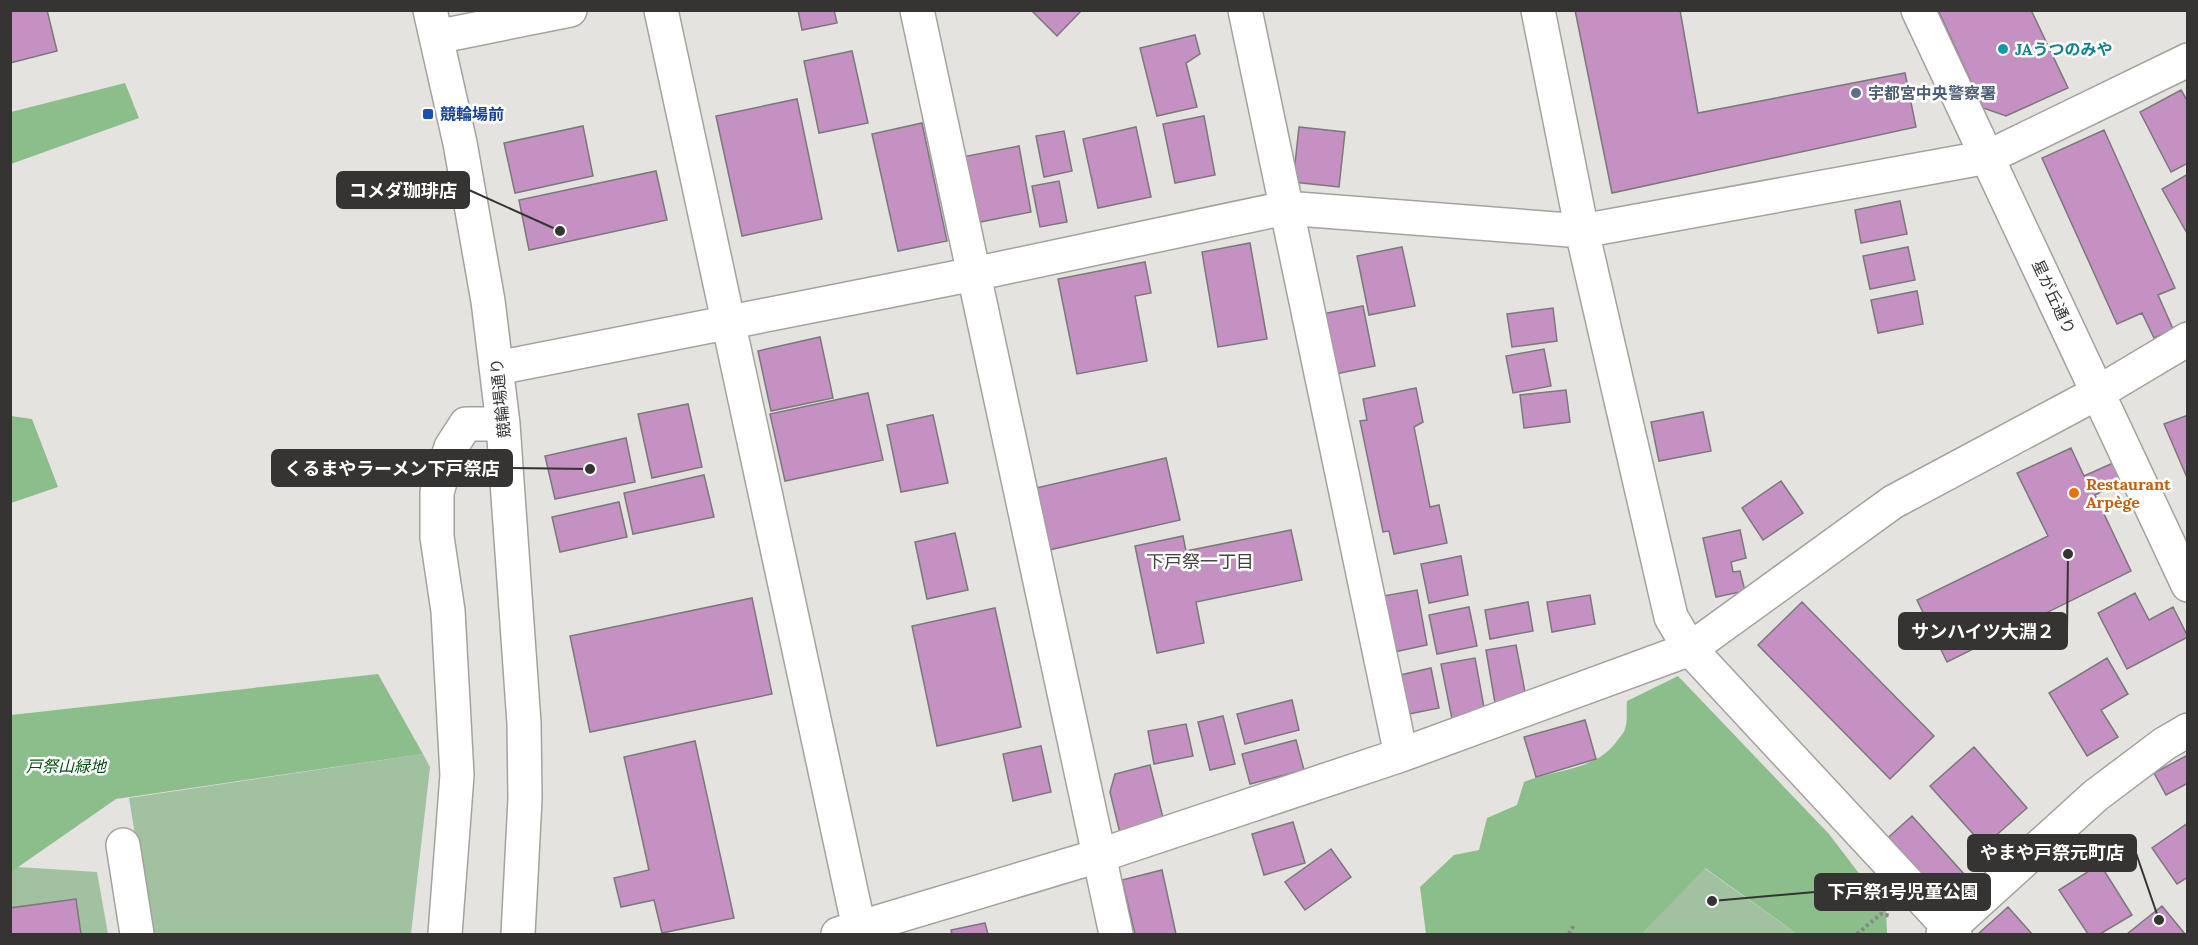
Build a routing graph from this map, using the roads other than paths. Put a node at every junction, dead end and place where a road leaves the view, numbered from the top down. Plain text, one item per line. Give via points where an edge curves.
1 (570, 10) edge
2 (661, 10) edge
3 (917, 10) edge
4 (1245, 10) edge
5 (1538, 10) edge
6 (1918, 10) edge
7 (433, 24) edge
8 (2187, 60) edge
9 (1988, 157) junction
10 (1285, 208) junction
11 (1582, 231) junction
12 (974, 274) junction
13 (728, 322) junction
14 (2187, 339) edge
15 (497, 368) junction
16 (2099, 392) junction
17 (503, 424) junction
18 (2187, 585) edge
19 (1690, 649) junction
20 (2187, 730) edge
21 (1401, 755) junction
22 (123, 845) dead end
23 (1098, 856) junction
24 (849, 931) edge
25 (1949, 932) edge
26 (137, 934) edge
27 (445, 934) edge
28 (518, 934) edge
29 (1116, 934) edge

1 - 7 street
2 - 13 street
3 - 12 street
4 - 10 street
5 - 11 street
6 - 9 street, 星が丘通り
7 - 15 street, 競輪場通り via 469,191
8 - 9 street
9 - 11 street
9 - 16 street, 星が丘通り
10 - 11 street
10 - 12 street
10 - 21 street
11 - 19 street via 1671,616
12 - 13 street
12 - 23 street
13 - 15 street
13 - 24 street
14 - 16 street
15 - 17 street, 競輪場通り
16 - 18 street, 星が丘通り
16 - 19 street via 1893,502
17 - 27 street via 466,424 451,447 436,492 437,537 448,611 457,775
17 - 28 street, 競輪場通り via 524,723 525,799
19 - 21 street
19 - 25 street
20 - 25 street via 2095,796
21 - 23 street
22 - 26 street
23 - 24 street
23 - 29 street

